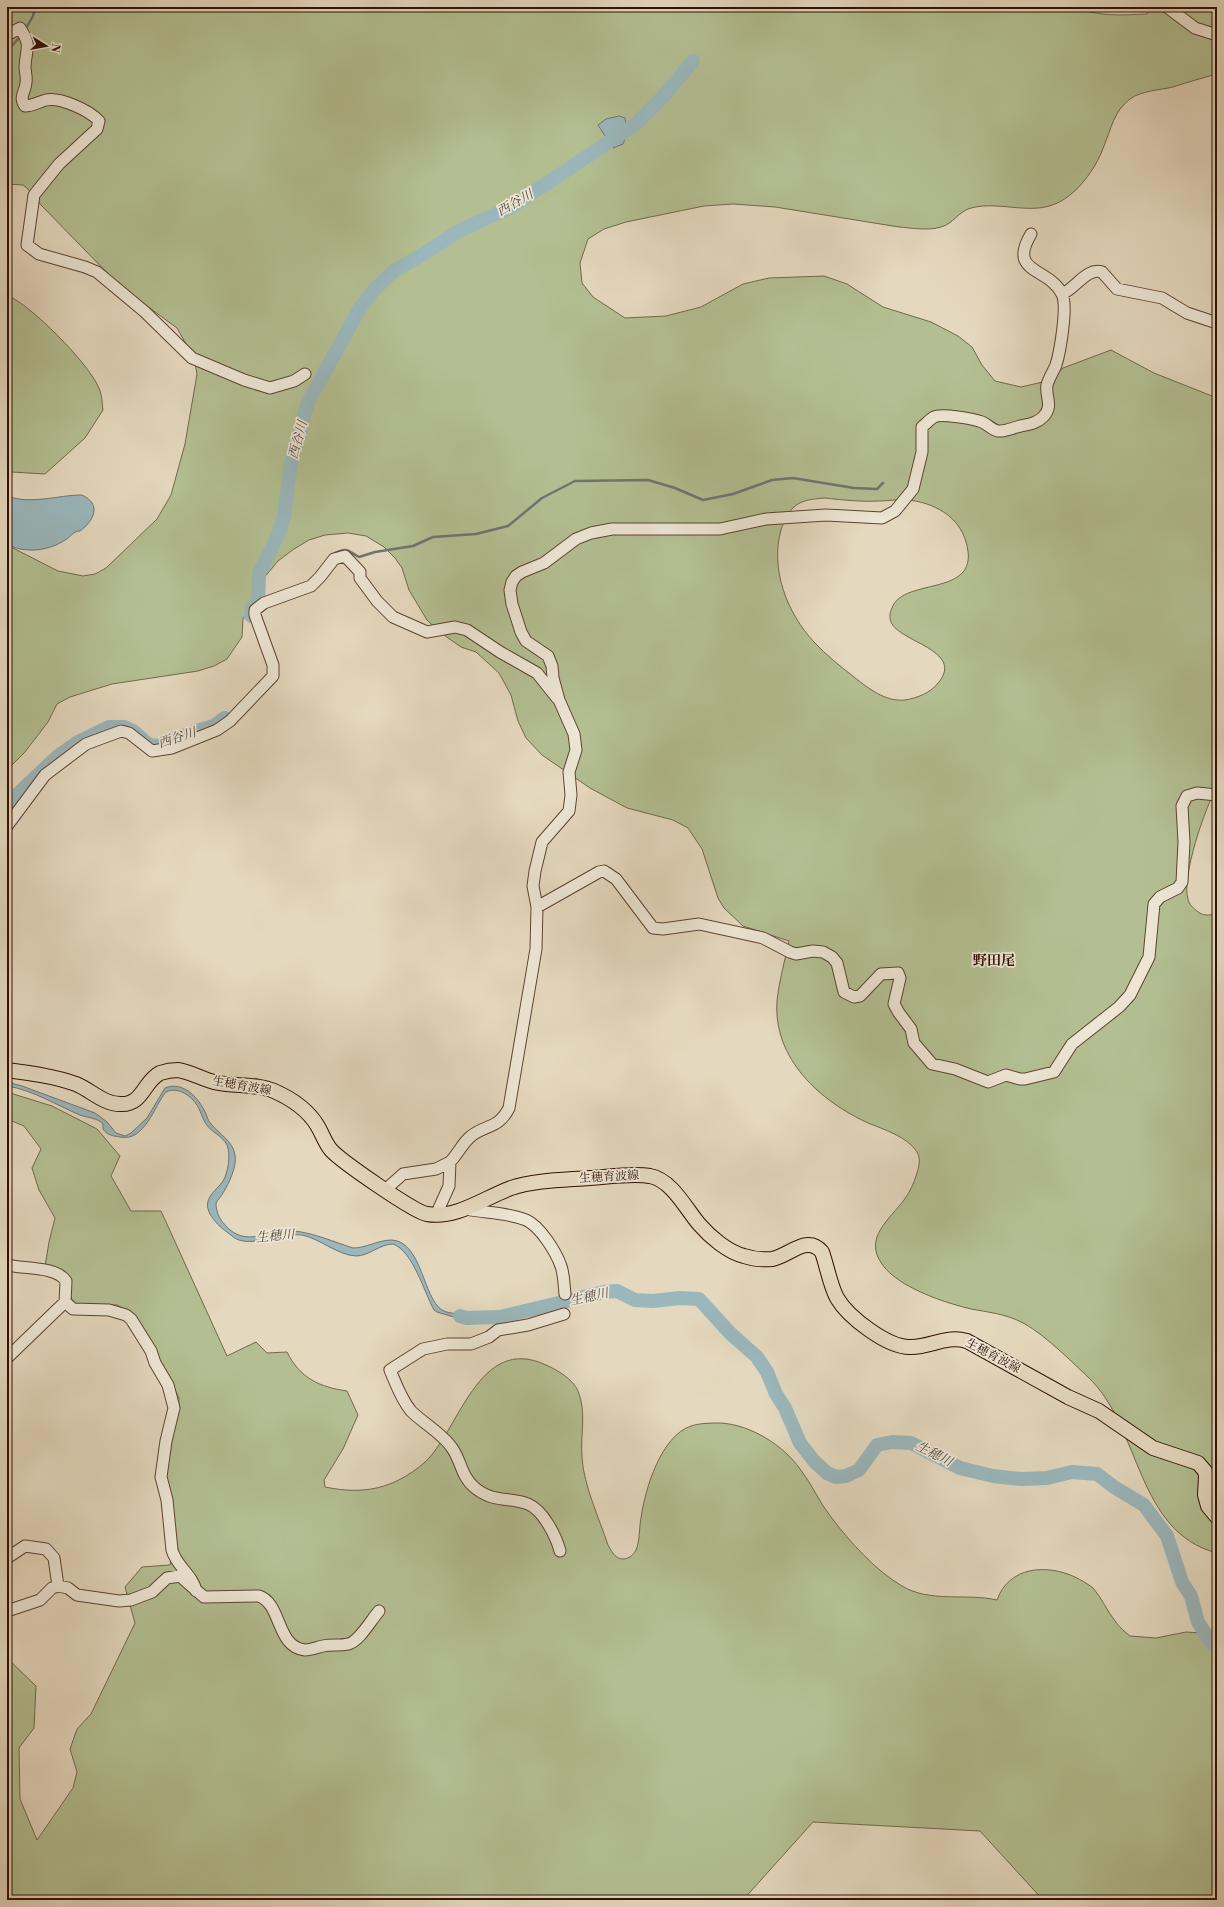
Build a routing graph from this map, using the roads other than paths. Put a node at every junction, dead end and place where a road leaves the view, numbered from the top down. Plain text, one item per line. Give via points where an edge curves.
1 (1167, 7) edge
2 (1179, 7) edge
3 (1191, 26) junction
4 (7, 35) edge
5 (1217, 35) edge
6 (1031, 234) dead end
7 (1062, 294) junction
8 (1217, 323) edge
9 (305, 374) dead end
10 (559, 700) junction
11 (1217, 795) edge
12 (7, 826) edge
13 (537, 907) junction
14 (7, 1070) edge
15 (450, 1162) junction
16 (385, 1190) junction
17 (465, 1208) junction
18 (436, 1215) junction
19 (7, 1265) edge
20 (565, 1294) dead end
21 (65, 1302) junction
22 (564, 1314) dead end
23 (7, 1358) edge
24 (1217, 1517) edge
25 (560, 1551) dead end
26 (7, 1558) edge
27 (58, 1586) junction
28 (196, 1591) junction
29 (7, 1611) edge
30 (379, 1611) dead end

1 - 3 street
2 - 3 street
3 - 5 street
4 - 9 street via 20,28 28,40 25,66 27,84 22,94 25,106 59,99 93,114 100,124 59,164 34,195 27,246 39,254 97,272 145,312 192,358 270,388 294,381
6 - 7 street via 1023,253 1026,265 1046,276
7 - 8 street via 1072,289 1089,273 1099,271 1117,289 1162,298 1187,314
7 - 10 street via 1065,313 1056,364 1048,384 1049,402 1046,413 1033,424 1004,431 996,431 979,421 935,416 922,427 922,452 913,489 902,505 890,514 876,519 856,515 766,519 720,530 612,529 576,539 553,558 516,576 510,590 516,618 526,641 548,656
10 - 12 street via 535,672 467,630 455,627 427,632 393,617 377,601 348,557 343,556 334,559 311,586 255,610 273,665 273,676 230,721 217,730 159,751 148,750 128,733 120,731 86,744 45,775
10 - 13 street via 576,742 569,772 571,805 566,817 542,842 533,886
11 - 13 street via 1192,794 1187,796 1182,806 1182,882 1178,888 1160,897 1154,904 1149,957 1130,995 1120,1007 1072,1044 1054,1072 1025,1079 1006,1075 988,1082 955,1069 932,1064 914,1043 911,1029 895,1008 900,978 898,973 881,974 860,996 854,997 844,992 837,963 823,952 796,954 763,938 699,924 653,928 616,879 604,871
13 - 15 street via 536,949 509,1108 497,1124 470,1136
14 - 16 main road, 生穂育波線 via 79,1085 106,1101 120,1104 132,1103 154,1078 170,1070 185,1071 215,1082 271,1090 302,1108 316,1124 334,1153
15 - 16 street via 436,1170 403,1174
15 - 18 street via 449,1186
16 - 18 main road, 生穂育波線 via 425,1214
17 - 18 main road, 生穂育波線
17 - 20 street via 527,1220 543,1235 561,1265
17 - 24 main road, 生穂育波線 via 512,1188 529,1184 610,1176 653,1176 668,1185 701,1227 736,1254 757,1260 772,1259 809,1244 819,1247 836,1297 844,1308 888,1342 909,1348 956,1338 967,1341 1068,1397 1099,1411 1153,1448 1198,1463 1205,1471 1205,1495 1208,1506
19 - 21 street via 61,1275 66,1281
21 - 23 street
21 - 28 street via 73,1309 109,1310 126,1315 145,1341 165,1378 174,1408 166,1441 162,1483 167,1500 173,1554 195,1585
22 - 25 street via 528,1325 498,1330 489,1337 471,1344 447,1344 423,1349 390,1370 407,1405 452,1447 467,1480 475,1488 496,1499 528,1504 537,1510 551,1528
26 - 27 street via 25,1546 46,1549 54,1558
27 - 28 street via 68,1588 77,1595 119,1601 131,1600 152,1592 167,1578 180,1576
27 - 29 street via 52,1588 40,1600
28 - 30 street via 209,1598 264,1598 271,1605 285,1636 297,1647 307,1650 353,1642

